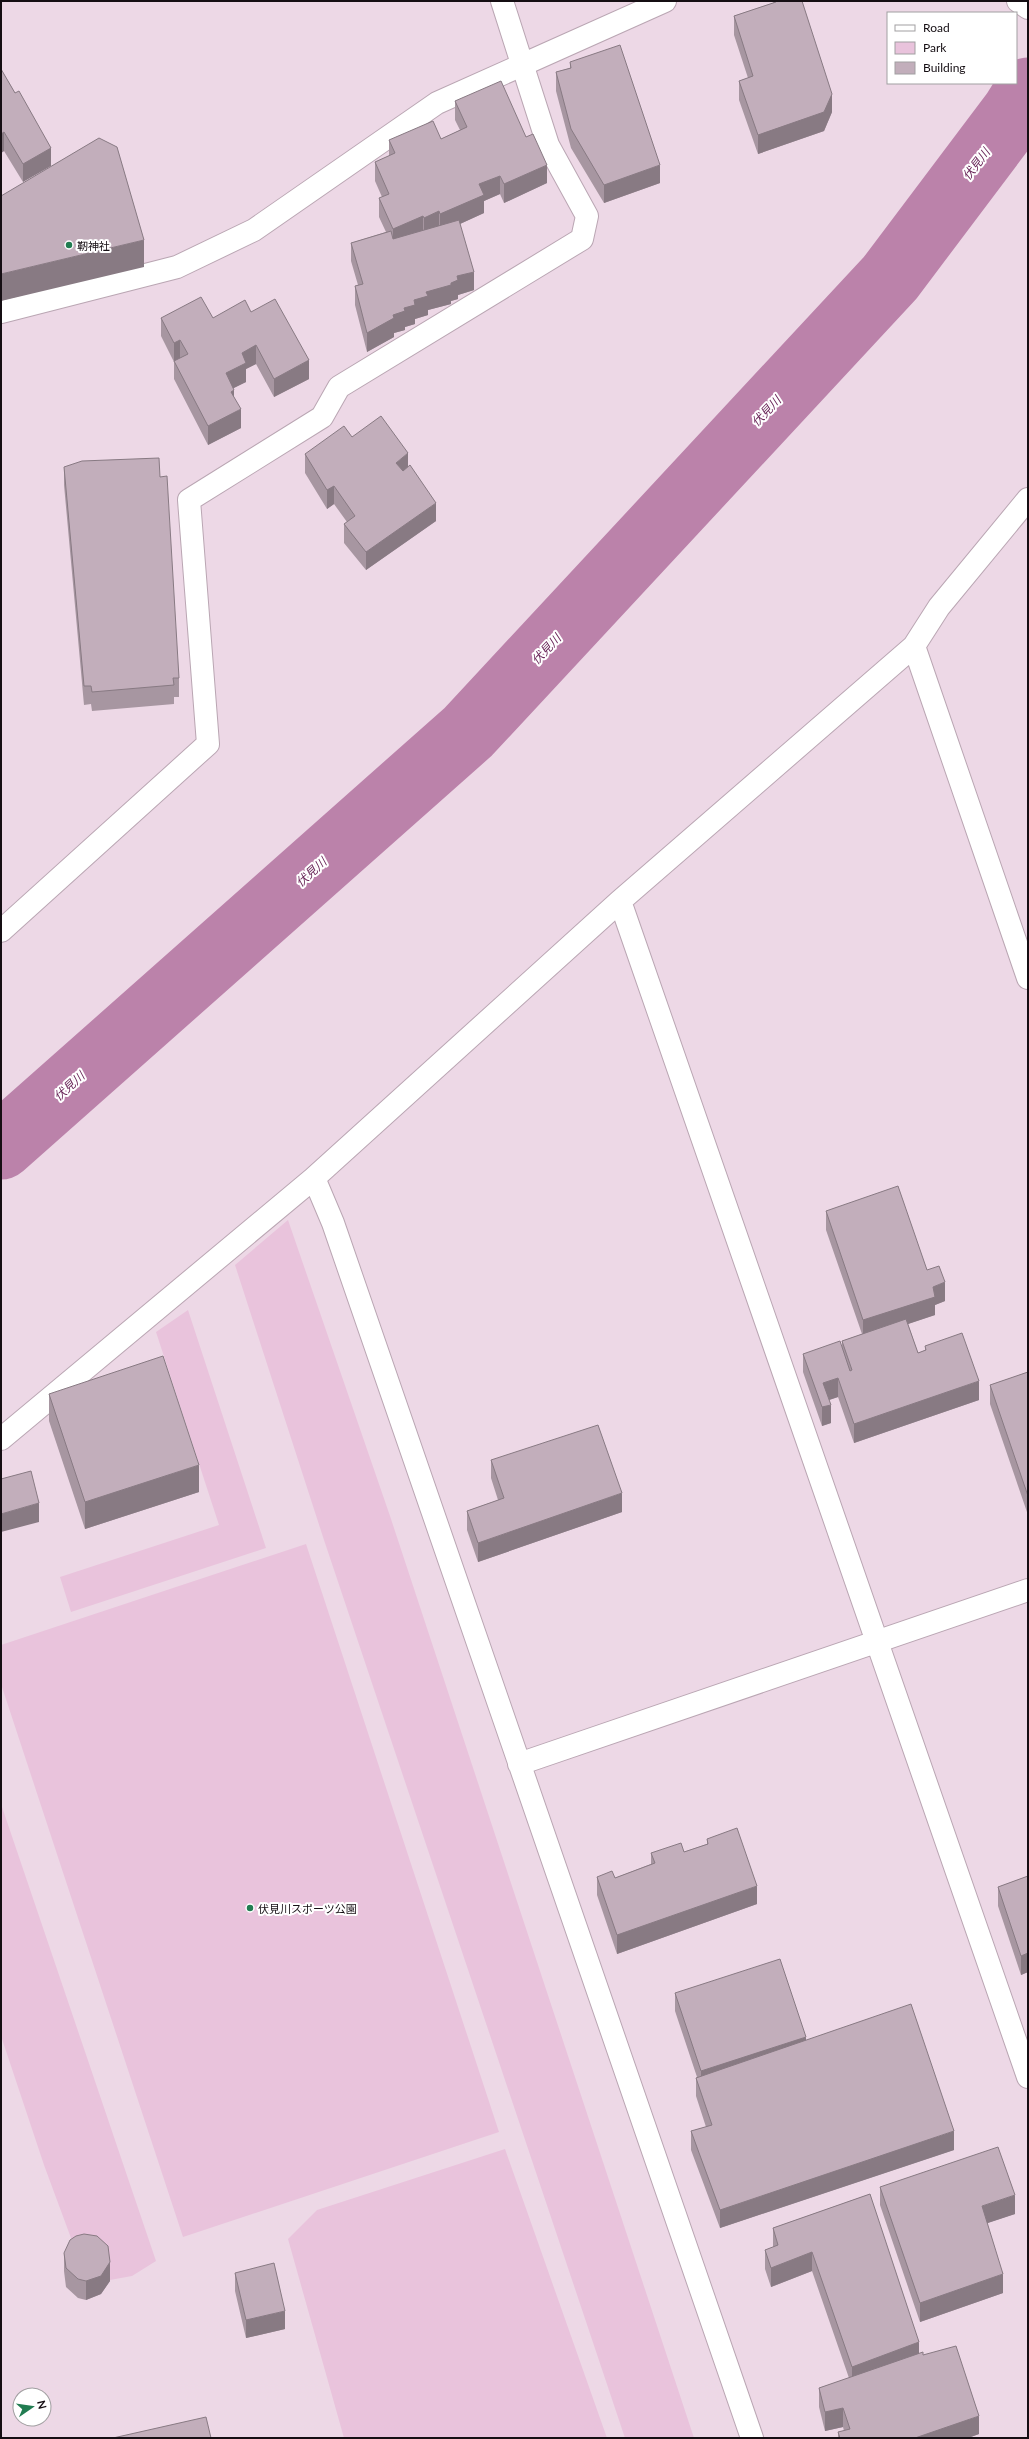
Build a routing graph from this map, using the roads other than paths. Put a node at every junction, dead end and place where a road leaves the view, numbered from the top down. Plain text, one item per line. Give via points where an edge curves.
1 (502, 1) edge
2 (665, 1) edge
3 (1018, 1) edge
4 (1028, 8) edge
5 (523, 64) junction
6 (1, 312) edge
7 (1028, 499) edge
8 (914, 646) junction
9 (620, 901) junction
10 (1, 931) edge
11 (1028, 978) edge
12 (314, 1178) junction
13 (1, 1439) edge
14 (1028, 1590) edge
15 (876, 1642) junction
16 (519, 1764) junction
17 (1028, 2077) edge
18 (752, 2438) edge

1 - 5 street
2 - 5 street
3 - 4 street
5 - 6 street via 437,103 254,230 177,267
5 - 10 street via 548,145 586,216 582,239 339,387 322,417 189,500 208,744
7 - 8 street via 939,607
8 - 9 street
8 - 11 street
9 - 12 street
9 - 15 street
12 - 13 street
12 - 16 street via 333,1223
14 - 15 street
15 - 16 street
15 - 17 street
16 - 18 street

